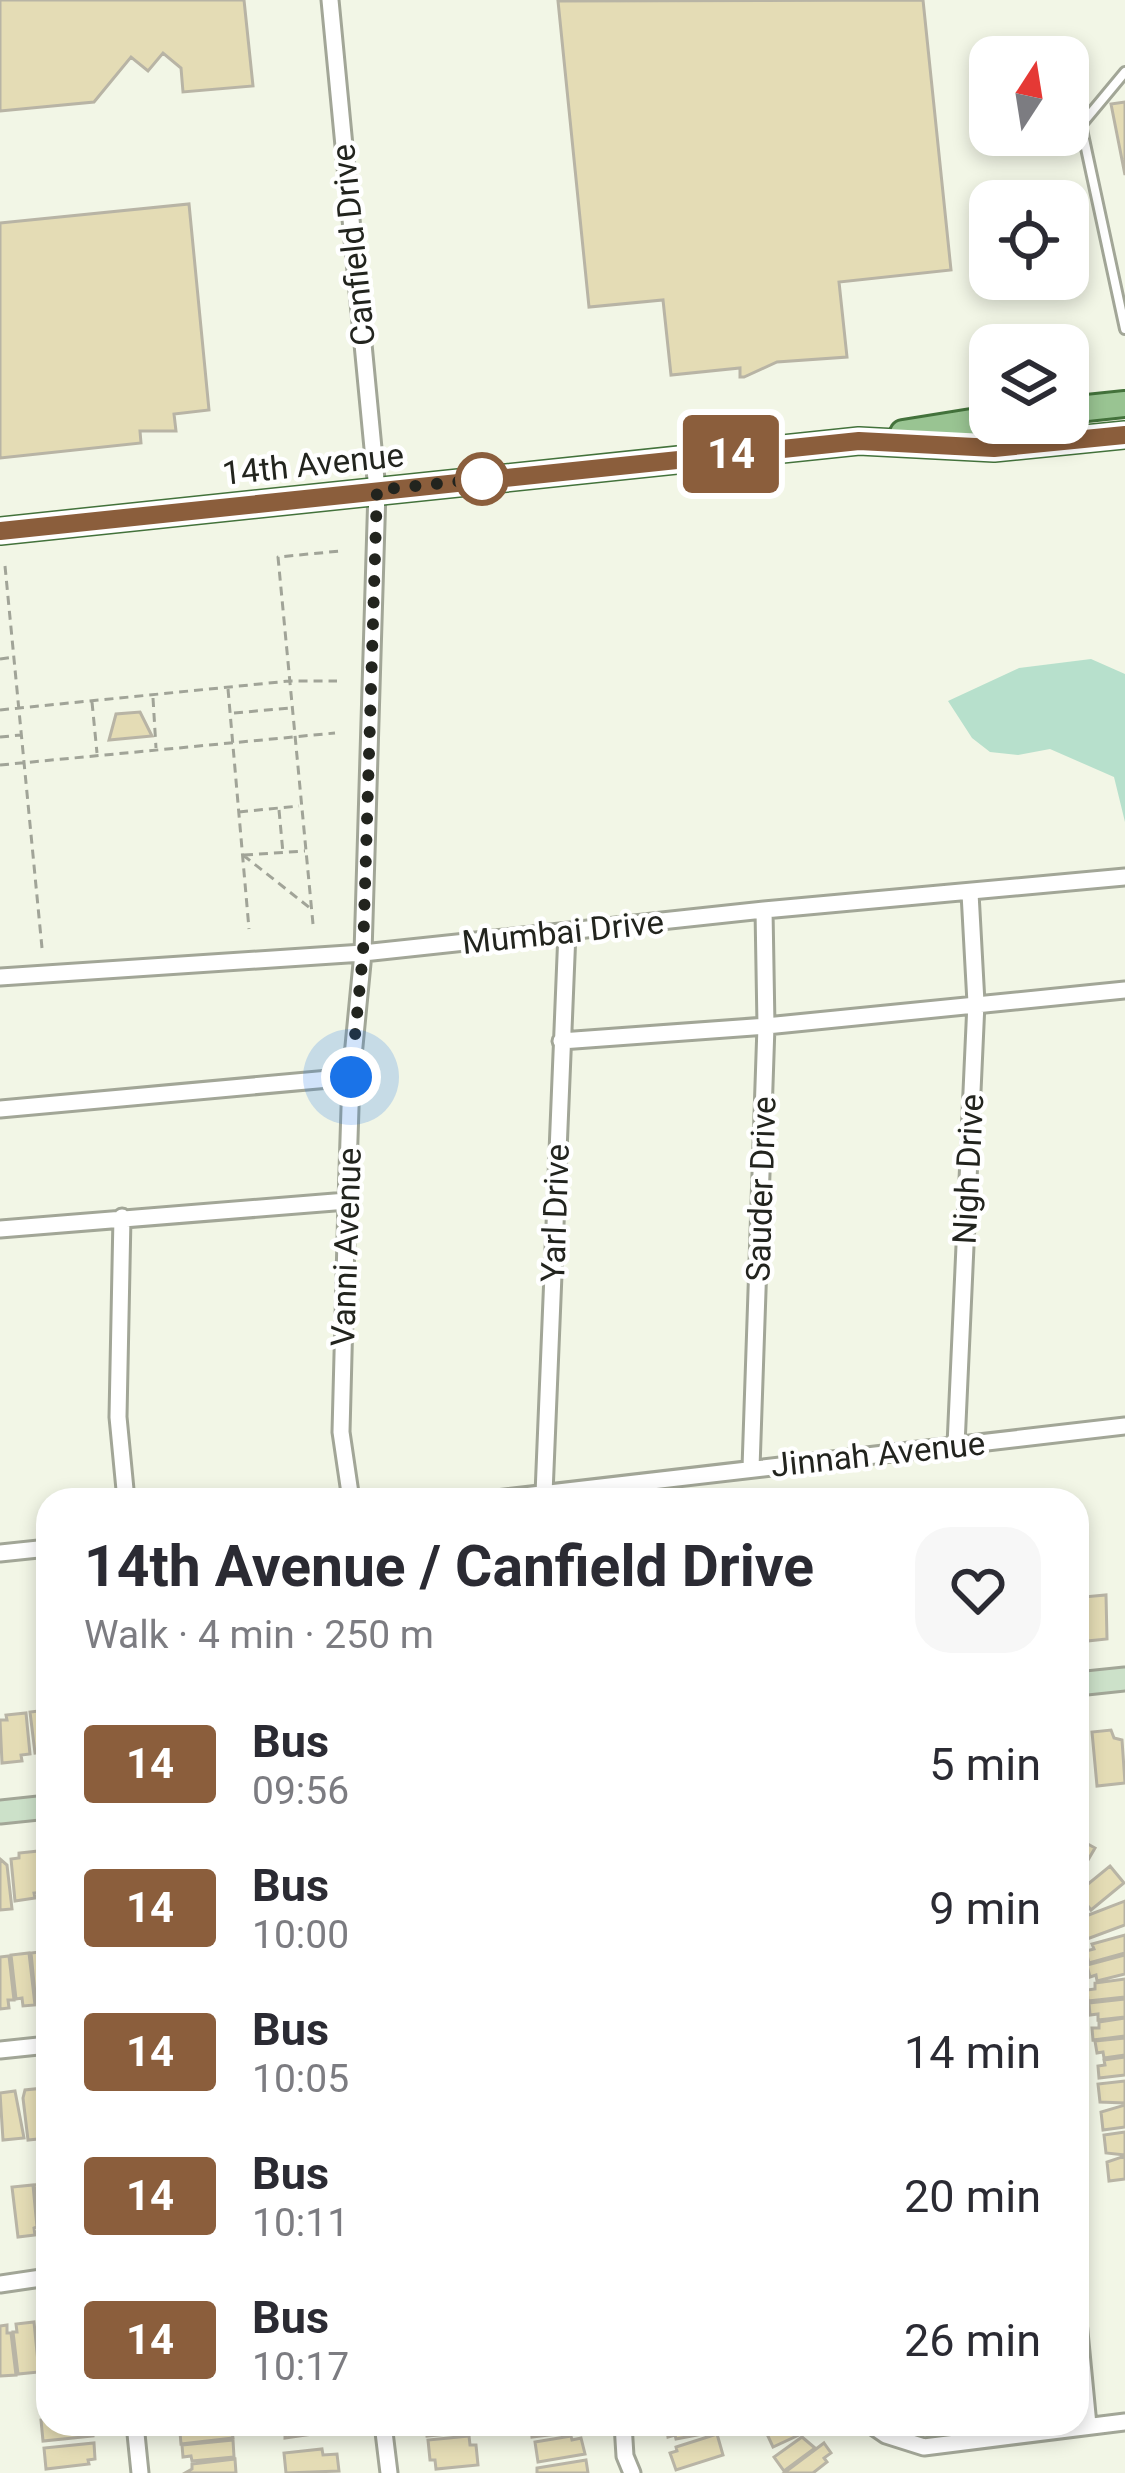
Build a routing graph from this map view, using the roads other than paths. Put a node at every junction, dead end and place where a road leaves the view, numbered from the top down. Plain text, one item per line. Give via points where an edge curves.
1 (330, 0) edge
2 (1125, 73) edge
3 (1125, 329) edge
4 (1125, 404) edge
5 (1089, 408) edge
6 (969, 422) edge
7 (1125, 436) edge
8 (848, 442) junction
9 (377, 490) junction
10 (0, 531) edge
11 (1125, 877) edge
12 (970, 893) junction
13 (764, 910) junction
14 (568, 932) junction
15 (363, 953) junction
16 (0, 977) edge
17 (1125, 990) edge
18 (976, 1003) junction
19 (766, 1026) junction
20 (561, 1041) junction
21 (351, 1077) junction
22 (0, 1109) edge
23 (347, 1202) junction
24 (122, 1217) junction
25 (0, 1229) edge
26 (1125, 1426) edge
27 (956, 1445) junction
28 (752, 1468) junction
29 (125, 1488) edge
30 (348, 1488) edge
31 (544, 1488) edge
32 (592, 1488) edge
33 (36, 1549) edge
34 (0, 1553) edge
35 (1125, 1679) edge
36 (1089, 1683) edge
37 (36, 1808) edge
38 (0, 1812) edge
39 (36, 2046) edge
40 (0, 2050) edge
41 (36, 2279) edge
42 (0, 2284) edge
43 (1125, 2422) edge
44 (1089, 2426) edge
45 (136, 2436) edge
46 (384, 2436) edge
47 (624, 2436) edge
48 (889, 2436) edge
49 (1006, 2436) edge
50 (140, 2473) edge
51 (389, 2473) edge
52 (632, 2473) edge

1 - 9 street, Canfield Drive
2 - 3 lane via 1081,125
4 - 5 main road
6 - 8 main road, 14th Avenue
7 - 8 main road, 14th Avenue via 994,448
8 - 9 main road, 14th Avenue
9 - 10 main road, 14th Avenue
9 - 15 street, Vanni Avenue
11 - 12 street, Mumbai Drive
12 - 13 street, Mumbai Drive
12 - 18 street, Nigh Drive
13 - 14 street, Mumbai Drive
13 - 19 street, Sauder Drive
14 - 15 street, Mumbai Drive
14 - 20 street, Yarl Drive
15 - 16 street, Mumbai Drive
15 - 21 street, Vanni Avenue
17 - 18 street
18 - 19 street
18 - 27 street, Nigh Drive
19 - 20 street
19 - 28 street, Sauder Drive
20 - 31 street, Yarl Drive
21 - 22 street
21 - 23 street, Vanni Avenue
23 - 24 street
23 - 30 street, Vanni Avenue via 341,1432
24 - 25 street
24 - 29 street via 118,1417
26 - 27 street, Jinnah Avenue
27 - 28 street, Jinnah Avenue
28 - 32 street, Jinnah Avenue
33 - 34 street
35 - 36 street
37 - 38 street
39 - 40 street
41 - 42 street
43 - 44 street
45 - 50 street
46 - 51 street
47 - 52 street
48 - 49 street via 923,2446

